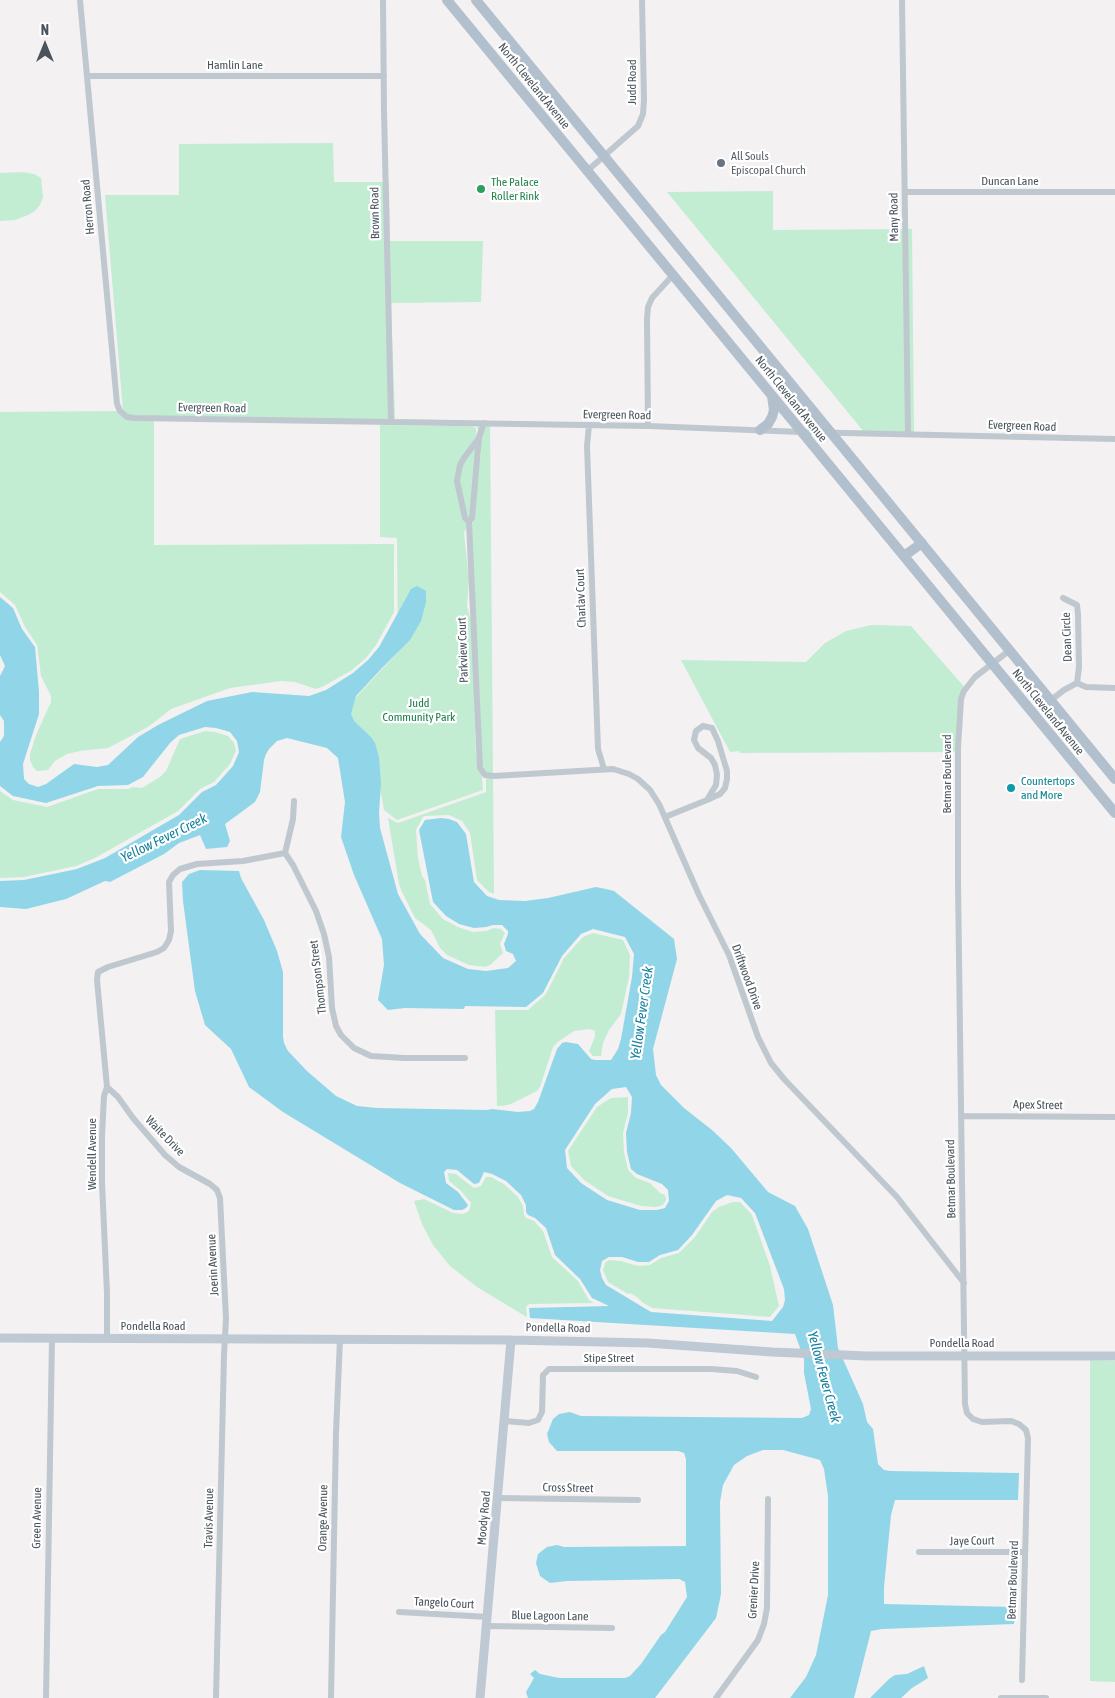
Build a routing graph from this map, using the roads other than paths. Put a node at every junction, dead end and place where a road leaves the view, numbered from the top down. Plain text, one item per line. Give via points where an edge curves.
1 (80, 0) edge
2 (447, 0) edge
3 (642, 0) edge
4 (902, 0) edge
5 (476, 1) edge
6 (384, 2) edge
7 (87, 76) junction
8 (384, 76) junction
9 (604, 156) junction
10 (587, 171) junction
11 (905, 192) junction
12 (1115, 192) edge
13 (673, 275) junction
14 (771, 395) junction
15 (120, 411) joint
16 (391, 421) junction
17 (484, 423) junction
18 (589, 426) junction
19 (648, 426) junction
20 (760, 430) junction
21 (801, 432) junction
22 (831, 432) junction
23 (908, 434) junction
24 (479, 436) junction
25 (1115, 440) edge
26 (469, 522) junction
27 (922, 543) junction
28 (904, 556) junction
29 (1063, 598) dead end
30 (1010, 650) junction
31 (992, 664) junction
32 (1077, 683) junction
33 (1115, 688) edge
34 (1050, 700) junction
35 (722, 756) junction
36 (713, 760) junction
37 (604, 769) junction
38 (486, 775) joint
39 (1115, 779) edge
40 (707, 800) junction
41 (294, 801) dead end
42 (1115, 813) edge
43 (665, 818) junction
44 (285, 853) junction
45 (465, 1058) dead end
46 (107, 1087) junction
47 (962, 1116) junction
48 (1115, 1117) edge
49 (217, 1190) joint
50 (964, 1283) junction
51 (0, 1338) edge
52 (52, 1338) junction
53 (107, 1338) junction
54 (225, 1339) junction
55 (340, 1339) junction
56 (511, 1340) junction
57 (965, 1356) junction
58 (1115, 1356) edge
59 (756, 1378) dead end
60 (505, 1421) junction
61 (498, 1498) junction
62 (768, 1498) dead end
63 (638, 1500) dead end
64 (919, 1552) dead end
65 (1025, 1552) junction
66 (400, 1612) dead end
67 (488, 1617) junction
68 (487, 1626) junction
69 (612, 1628) dead end
70 (1022, 1680) dead end
71 (46, 1698) edge
72 (216, 1698) edge
73 (331, 1698) edge
74 (480, 1698) edge
75 (716, 1698) edge
76 (1001, 1698) edge
77 (1046, 1698) edge

1 - 7 street, Herron Road
2 - 10 main road, North Cleveland Avenue
3 - 9 street, Judd Road via 643,114 638,126
4 - 11 street, Many Road
5 - 9 main road, North Cleveland Avenue
6 - 8 street, Brown Road
7 - 8 street, Hamlin Lane
7 - 15 street, Herron Road
8 - 16 street, Brown Road
9 - 10 street, Judd Road
9 - 22 main road, North Cleveland Avenue
10 - 13 main road, North Cleveland Avenue
11 - 12 street, Duncan Lane
11 - 23 street, Many Road
13 - 14 main road, North Cleveland Avenue
13 - 19 street via 648,307
14 - 20 main road via 772,417
14 - 21 main road, North Cleveland Avenue
15 - 16 street, Evergreen Road via 126,417 134,418
16 - 17 street, Evergreen Road
17 - 18 street, Evergreen Road
17 - 24 street, Parkview Court
18 - 19 street, Evergreen Road
18 - 37 street, Charlav Court via 587,446 598,749
19 - 20 street, Evergreen Road
20 - 21 street, Evergreen Road
21 - 22 street, Evergreen Road
21 - 28 main road, North Cleveland Avenue
22 - 23 street, Evergreen Road
22 - 27 main road, North Cleveland Avenue
23 - 25 street, Evergreen Road
24 - 26 street, Parkview Court via 472,518
24 - 26 street, Parkview Court via 464,458 457,481 465,518
26 - 38 street, Parkview Court via 479,760
27 - 28 main road
27 - 30 main road, North Cleveland Avenue
28 - 31 main road, North Cleveland Avenue
29 - 32 street, Dean Circle via 1077,605
30 - 31 street, Betmar Boulevard
30 - 34 main road, North Cleveland Avenue
31 - 42 main road, North Cleveland Avenue
31 - 47 street, Betmar Boulevard via 964,691 959,717
32 - 33 street
32 - 34 street
34 - 39 main road, North Cleveland Avenue
35 - 36 street
35 - 36 street via 712,728 703,726 696,731 694,740 698,748
35 - 40 street via 727,771 724,788 720,794
36 - 40 street via 716,784
37 - 38 street, Driftwood Drive
37 - 43 street, Driftwood Drive via 629,774 644,784 655,797
40 - 43 street
41 - 44 street
43 - 50 street, Driftwood Drive via 729,955 751,1020 771,1063 897,1197
44 - 45 street, Thompson Street via 321,922 330,958 333,1017 347,1042 363,1053 380,1057
44 - 46 street, Wendell Avenue via 243,861 197,864 177,871 170,882 171,931 170,940 164,948 98,972
46 - 49 street, Waite Drive via 165,1155
46 - 53 street, Wendell Avenue via 102,1145
47 - 48 street, Apex Street
47 - 50 street, Betmar Boulevard
49 - 54 street, Joerin Avenue via 223,1241
50 - 57 street, Betmar Boulevard
51 - 52 main road, Pondella Road
52 - 53 main road, Pondella Road
52 - 71 street, Green Avenue
53 - 54 main road, Pondella Road
54 - 55 main road, Pondella Road
54 - 72 street, Travis Avenue
55 - 56 main road, Pondella Road
55 - 73 street, Orange Avenue
56 - 57 main road, Pondella Road via 648,1343 867,1356
56 - 60 main road, Moody Road
57 - 58 main road, Pondella Road
57 - 65 street, Betmar Boulevard via 967,1413 973,1420 1011,1421 1026,1430
59 - 60 street, Stipe Street via 737,1371 718,1370 549,1369 543,1376 541,1416 534,1422
60 - 61 main road, Moody Road
61 - 63 street, Cross Street
61 - 67 main road, Moody Road
62 - 75 street, Grenier Drive via 764,1624 758,1640
64 - 65 street, Jaye Court
65 - 70 street, Betmar Boulevard
66 - 67 street, Tangelo Court
67 - 68 main road, Moody Road
68 - 69 street, Blue Lagoon Lane
68 - 74 main road, Moody Road
76 - 77 street

